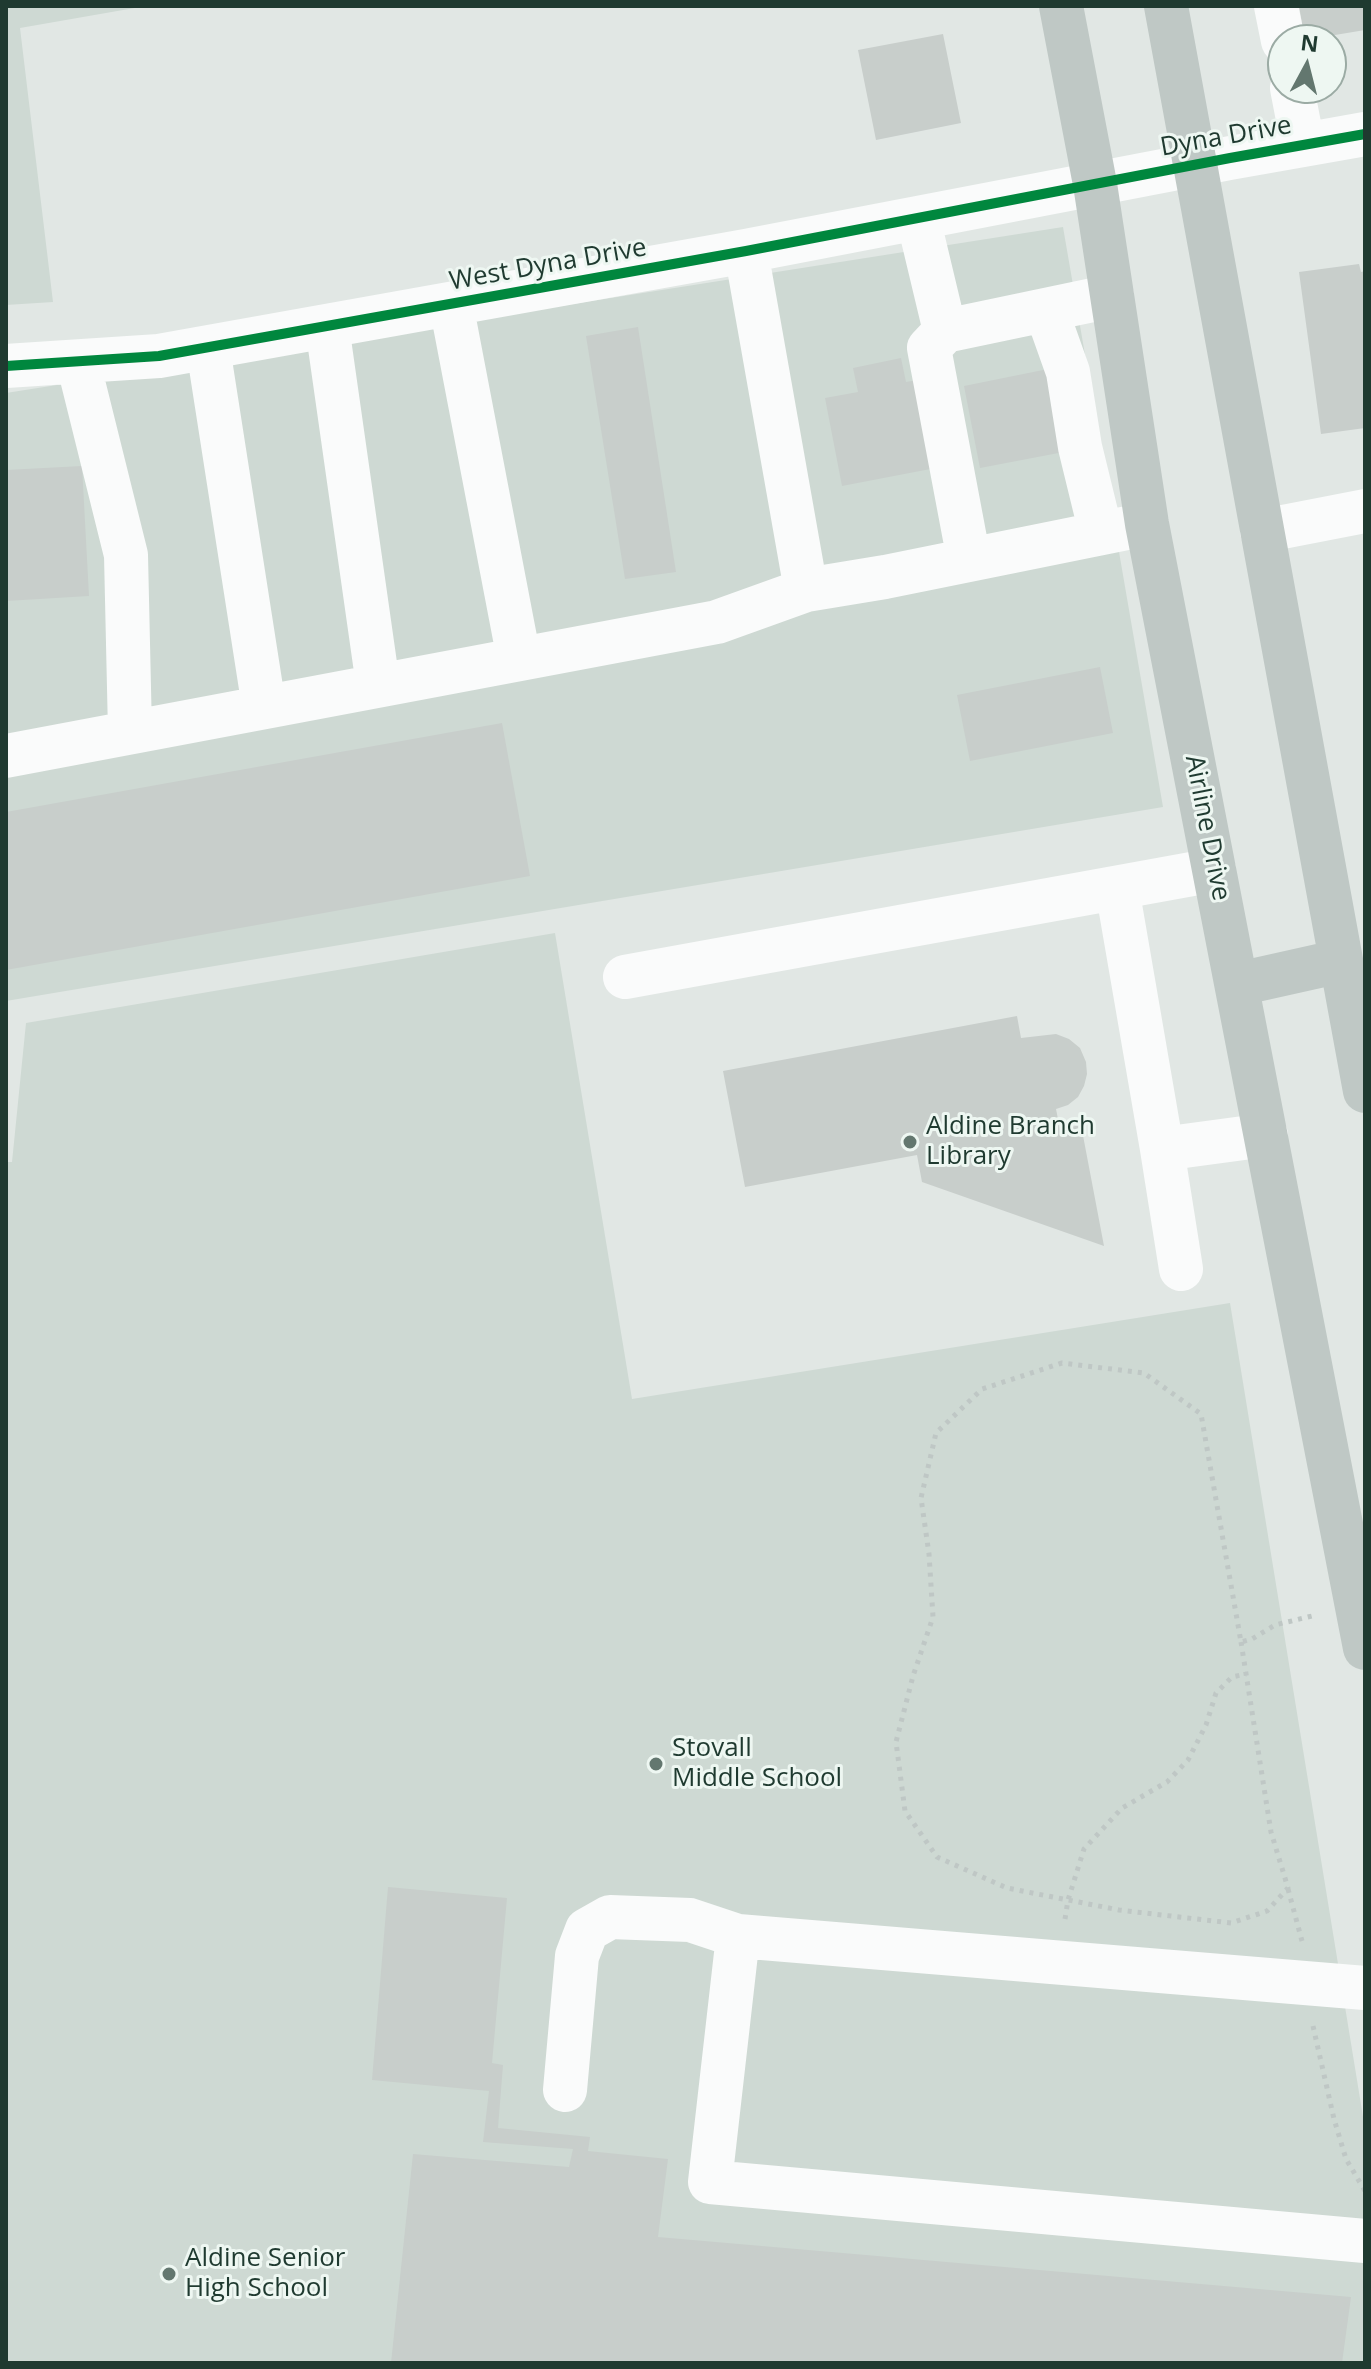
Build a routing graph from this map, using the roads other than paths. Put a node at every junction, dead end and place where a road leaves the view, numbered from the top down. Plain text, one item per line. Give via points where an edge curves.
1 (1061, 6) edge
2 (1166, 6) edge
3 (1295, 104) edge
4 (1365, 134) edge
5 (1303, 145) junction
6 (1194, 165) junction
7 (1095, 184) junction
8 (918, 218) junction
9 (746, 251) junction
10 (1112, 296) junction
11 (451, 304) junction
12 (1046, 310) junction
13 (327, 326) junction
14 (945, 331) junction
15 (208, 348) junction
16 (78, 362) junction
17 (6, 366) edge
18 (1365, 511) edge
19 (1147, 524) junction
20 (1262, 531) junction
21 (1101, 533) junction
22 (969, 560) junction
23 (806, 590) junction
24 (519, 659) junction
25 (378, 685) junction
26 (264, 707) junction
27 (130, 732) junction
28 (6, 756) edge
29 (1214, 870) junction
30 (1117, 888) junction
31 (1341, 961) junction
32 (625, 977) dead end
33 (1238, 984) junction
34 (1365, 1091) edge
35 (1266, 1135) junction
36 (1162, 1149) junction
37 (1181, 1269) dead end
38 (1365, 1643) edge
39 (738, 1936) junction
40 (1365, 1988) edge
41 (565, 2090) dead end
42 (1365, 2241) edge

1 - 7 main road, Airline Drive
2 - 6 main road
3 - 5 street
4 - 5 street, Dyna Drive
5 - 6 street, Dyna Drive
6 - 7 street, Dyna Drive
6 - 20 main road
7 - 8 street, West Dyna Drive
7 - 10 main road, Airline Drive
8 - 9 street, West Dyna Drive
8 - 14 street
9 - 11 street, West Dyna Drive
9 - 23 street
10 - 12 street
10 - 19 main road, Airline Drive
11 - 13 street, West Dyna Drive
11 - 24 street
12 - 14 street
12 - 21 street via 1068,372
13 - 15 street, West Dyna Drive
13 - 25 street
14 - 22 street via 929,348
15 - 16 street, West Dyna Drive
15 - 26 street
16 - 17 street, West Dyna Drive
16 - 27 street via 126,555
18 - 20 street
19 - 21 street
19 - 29 main road, Airline Drive
20 - 31 main road
21 - 22 street
22 - 23 street
23 - 24 street via 717,622
24 - 25 street
25 - 26 street
26 - 27 street
27 - 28 street
29 - 30 street
29 - 33 main road, Airline Drive
30 - 32 street
30 - 36 street
31 - 33 main road
31 - 34 main road
33 - 35 main road, Airline Drive
35 - 36 street
35 - 38 main road, Airline Drive
36 - 37 street
39 - 40 street
39 - 41 street via 690,1920 610,1917 587,1930 577,1956
39 - 42 street via 710,2182

